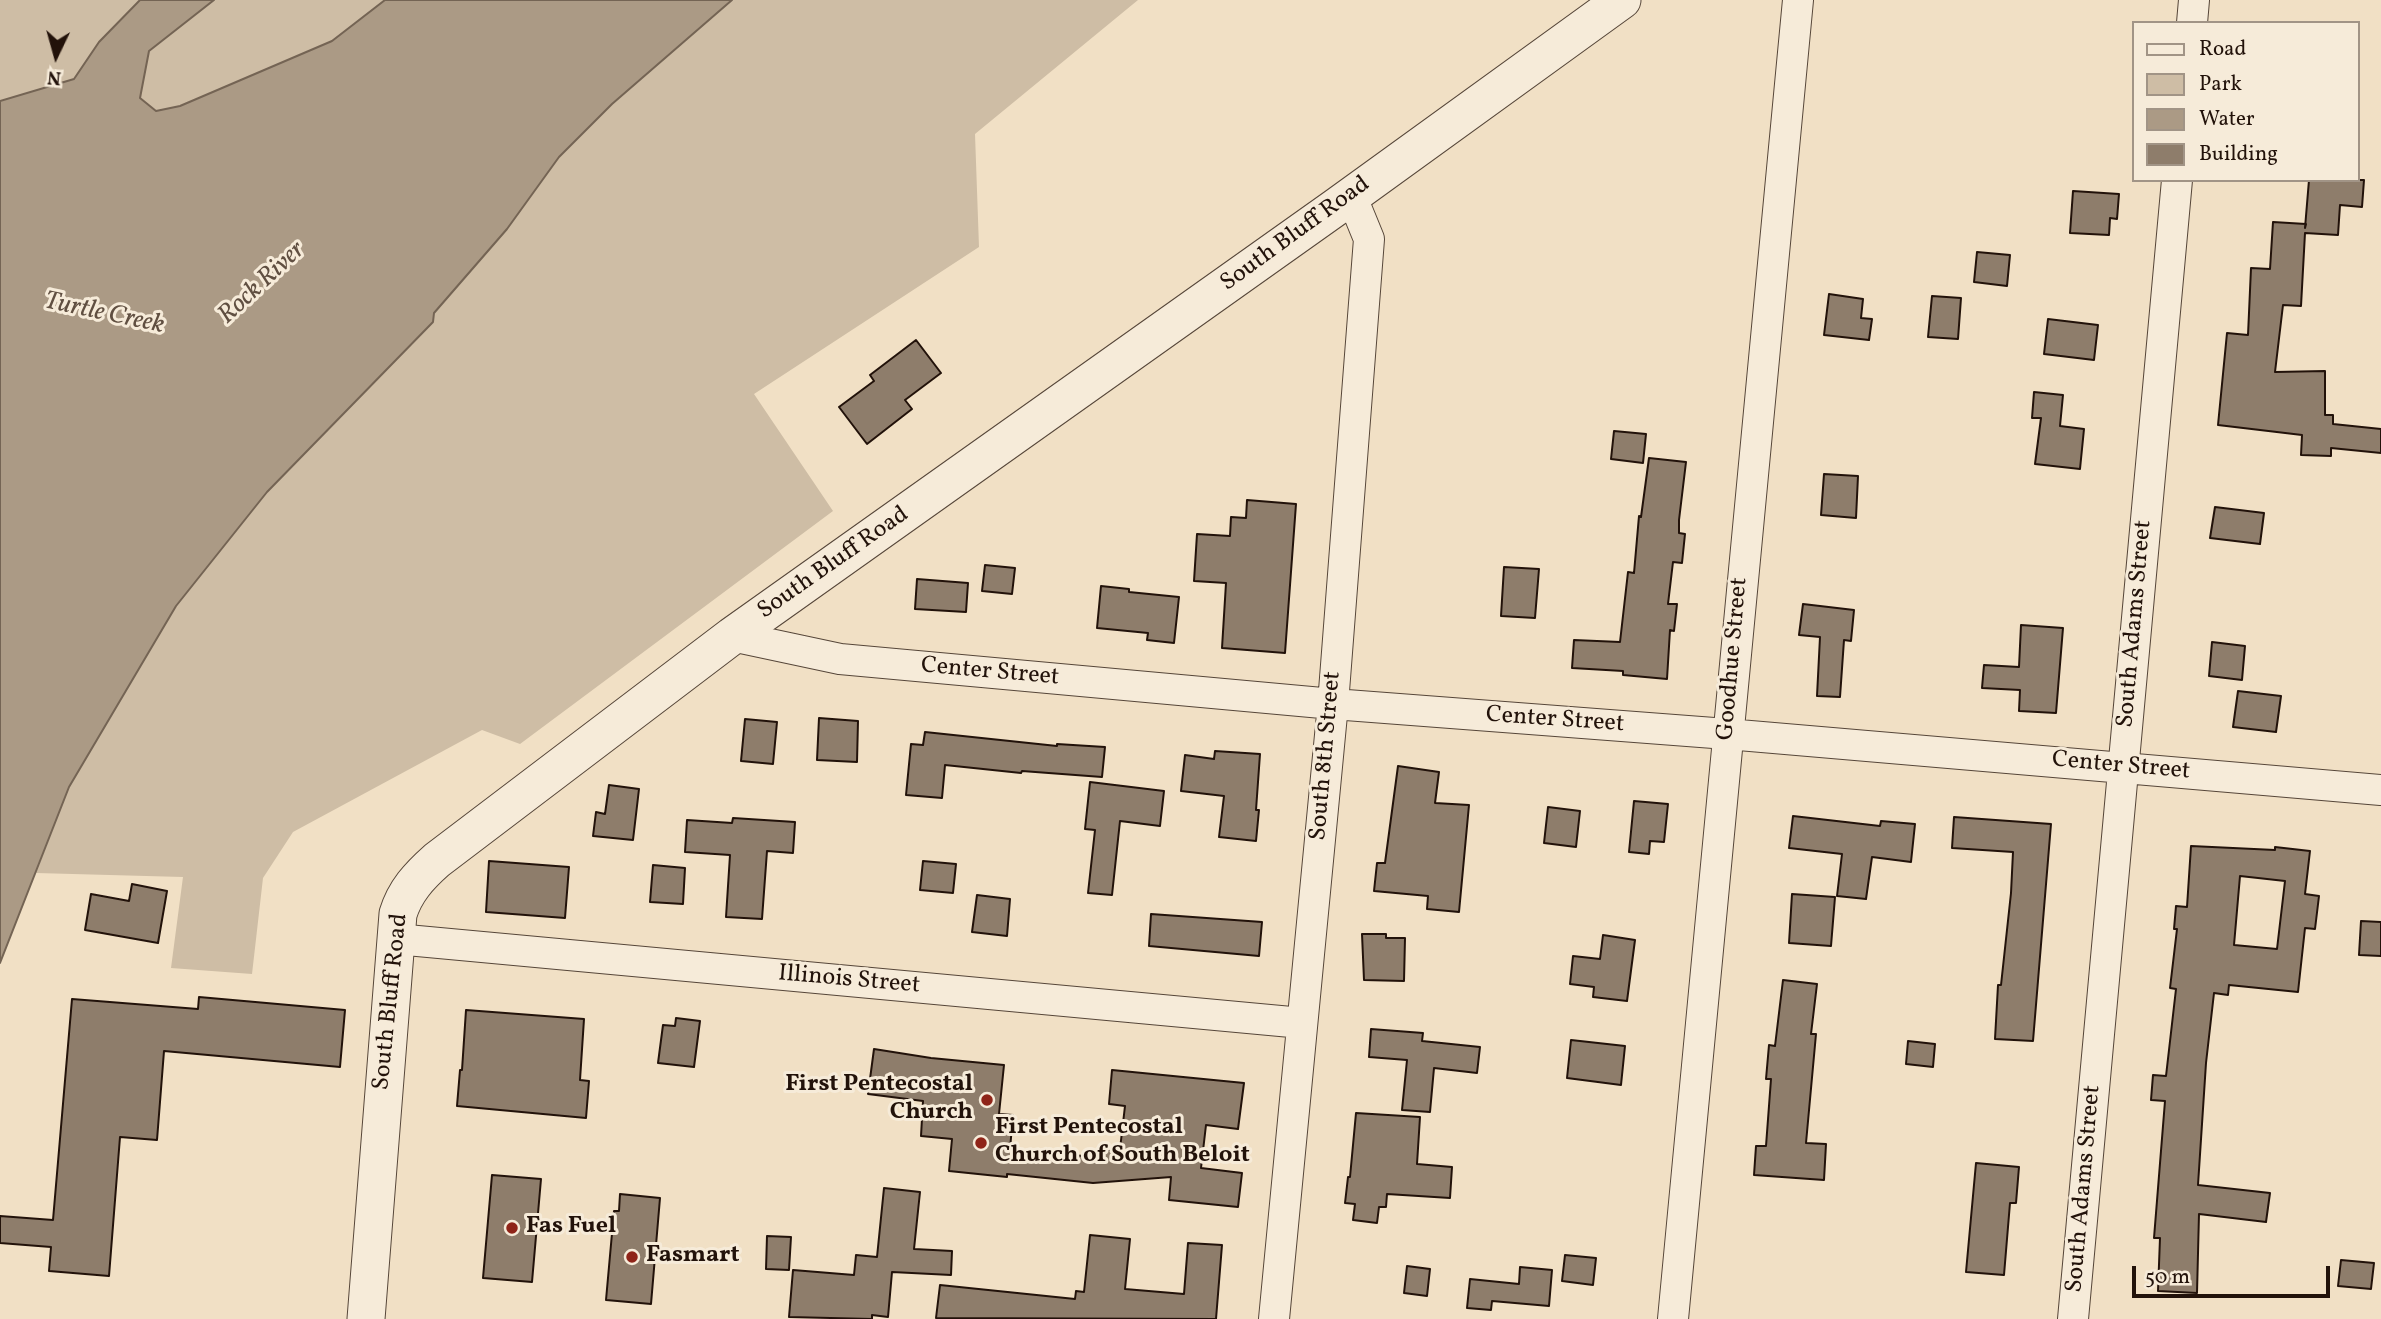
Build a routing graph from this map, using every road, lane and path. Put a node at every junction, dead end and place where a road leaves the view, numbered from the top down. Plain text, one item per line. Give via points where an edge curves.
1 (1622, 0) edge
2 (1797, 0) edge
3 (2194, 0) edge
4 (2192, 21) edge
5 (2177, 182) edge
6 (1351, 195) junction
7 (732, 636) junction
8 (1333, 704) junction
9 (1727, 734) junction
10 (2122, 767) junction
11 (2381, 790) edge
12 (396, 939) junction
13 (1301, 1023) junction
14 (366, 1319) edge
15 (1273, 1319) edge
16 (1673, 1319) edge
17 (2073, 1319) edge

1 - 6 street, South Bluff Road
2 - 9 street, Goodhue Street
3 - 4 street
5 - 10 street, South Adams Street
6 - 7 street, South Bluff Road
6 - 8 street, South 8th Street via 1369,239
7 - 8 street, Center Street via 840,659
7 - 12 street, South Bluff Road via 419,876 398,914
8 - 9 street, Center Street
8 - 13 street, South 8th Street
9 - 10 street, Center Street
9 - 16 street, Goodhue Street
10 - 11 street, Center Street
10 - 17 street, South Adams Street
12 - 13 street, Illinois Street
12 - 14 street, South Bluff Road
13 - 15 street, South 8th Street

